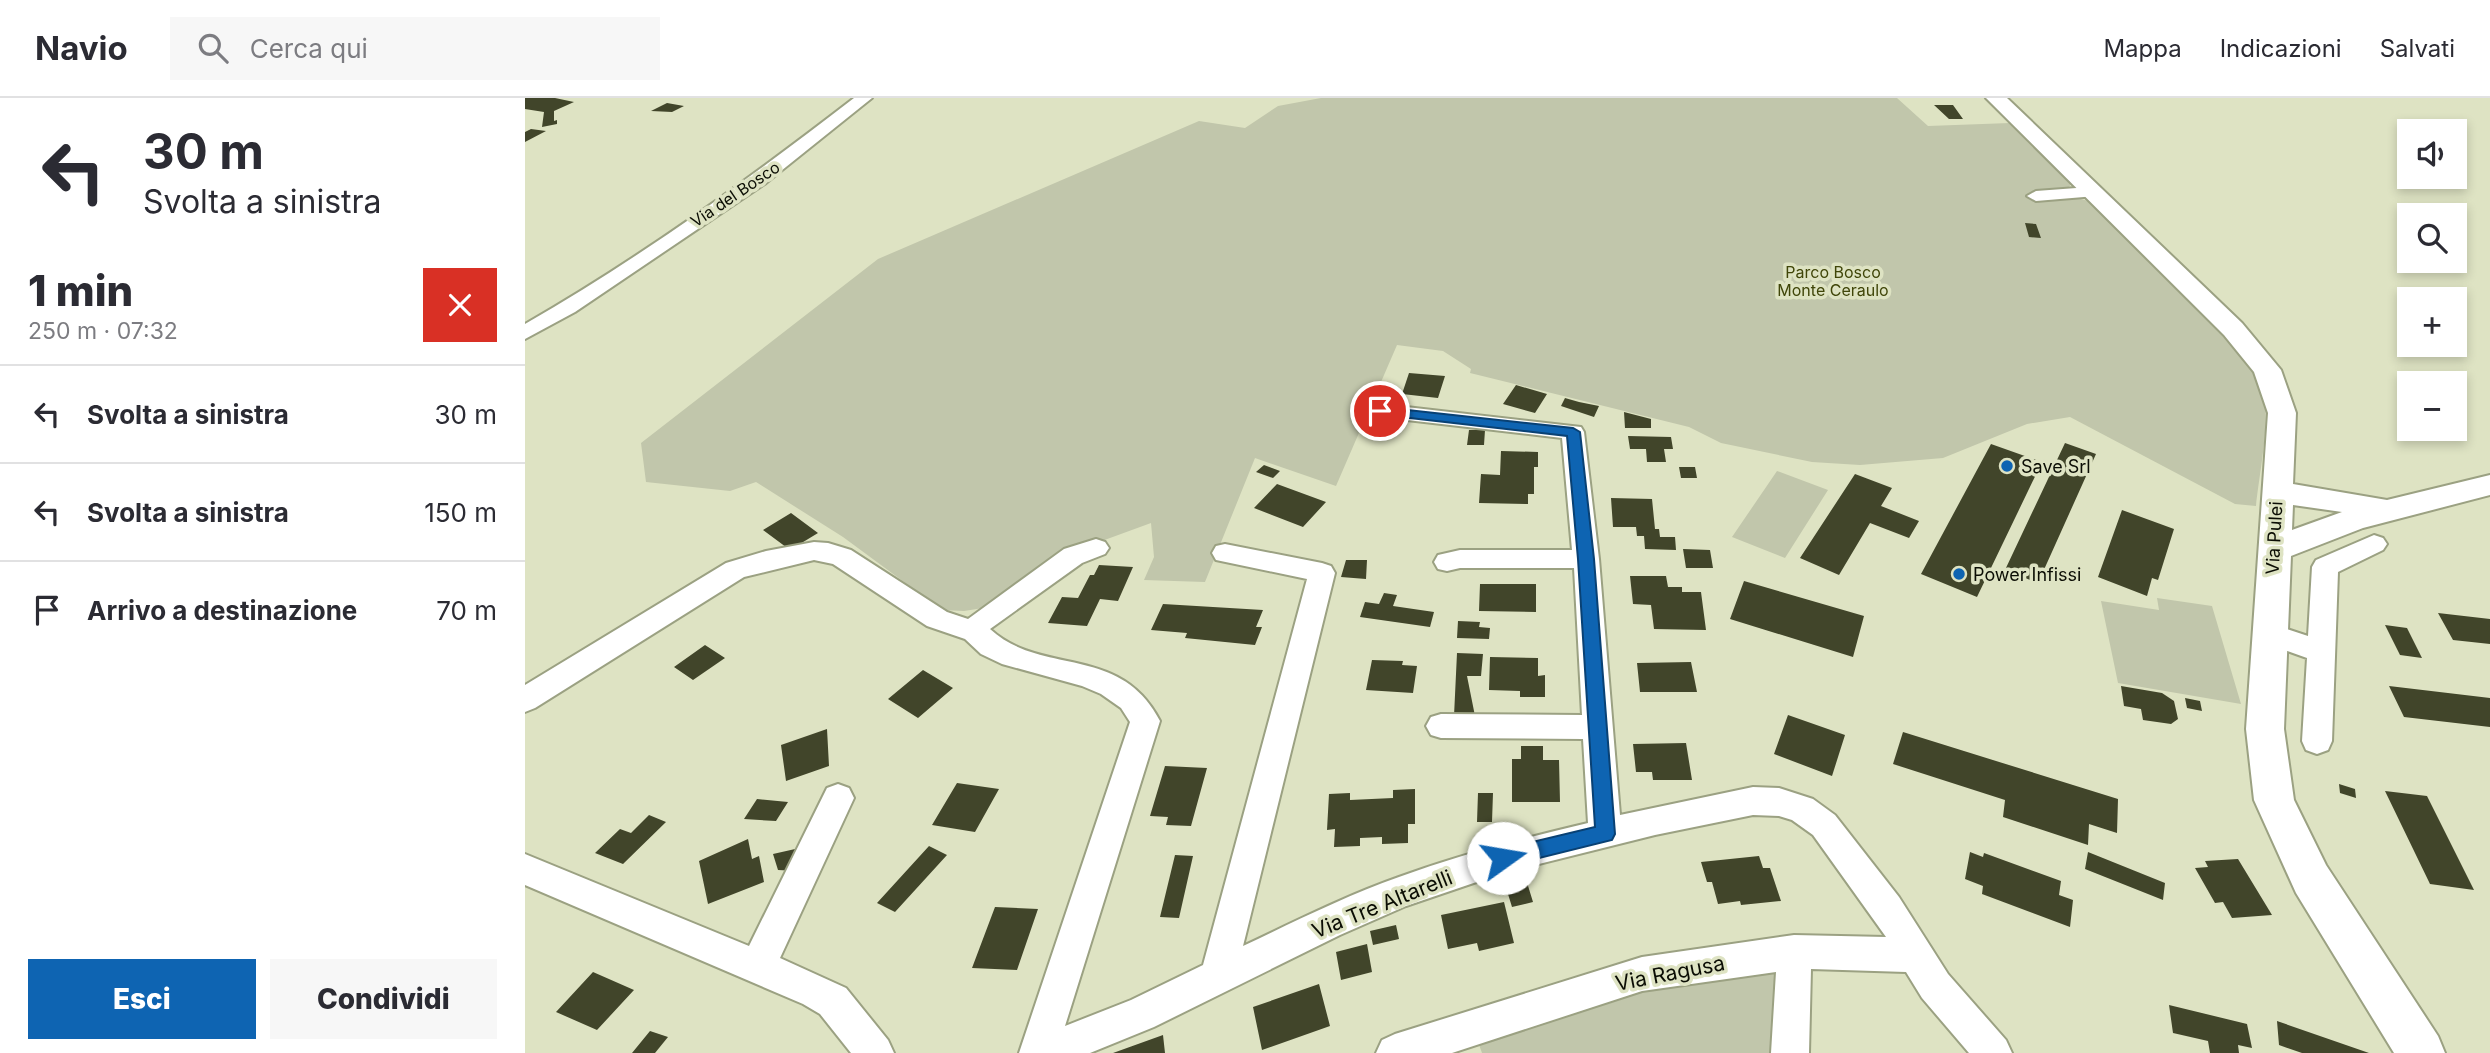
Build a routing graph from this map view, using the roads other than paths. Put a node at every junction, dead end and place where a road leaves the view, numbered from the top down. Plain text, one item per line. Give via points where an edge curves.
1 (864, 98) edge
2 (1996, 98) edge
3 (2090, 192) junction
4 (2036, 196) dead end
5 (525, 333) edge
6 (1380, 411) dead end
7 (2279, 458) junction
8 (2490, 485) edge
9 (2276, 494) junction
10 (2354, 521) junction
11 (1095, 548) dead end
12 (2273, 551) junction
13 (1226, 553) dead end
14 (1586, 559) junction
15 (1447, 562) dead end
16 (975, 632) junction
17 (2269, 634) junction
18 (2322, 652) junction
19 (525, 700) edge
20 (1441, 726) dead end
21 (1598, 727) junction
22 (2317, 741) dead end
23 (838, 798) dead end
24 (1605, 834) junction
25 (525, 869) edge
26 (1794, 952) junction
27 (1914, 955) junction
28 (758, 966) junction
29 (1217, 979) junction
30 (875, 1053) edge
31 (1038, 1053) edge
32 (1044, 1053) edge
33 (1395, 1053) edge
34 (1790, 1053) edge
35 (1993, 1053) edge
36 (2421, 1053) edge

1 - 5 street, Via del Bosco via 760,179
2 - 3 main road, Via Pulei
3 - 4 street
3 - 7 main road, Via Pulei via 2261,361 2282,413
6 - 14 street via 1573,432
7 - 9 main road, Via Pulei
7 - 10 main road
8 - 10 main road
9 - 10 main road via 2316,512
9 - 12 main road, Via Pulei
10 - 12 main road
10 - 18 street via 2325,568
11 - 16 street via 1073,556 979,623
12 - 17 main road, Via Pulei
13 - 29 street via 1322,573
14 - 15 street
14 - 21 street
16 - 19 street via 937,619 842,557 814,551 735,570
16 - 31 street via 982,642 1012,656 1114,688 1138,706 1145,721
17 - 18 street
17 - 36 main road, Via Pulei via 2266,729 2274,800 2311,879
18 - 22 street
20 - 21 street
21 - 24 street
23 - 28 street
24 - 27 street, Via Tre Altarelli via 1753,801 1779,802 1803,810 1824,825 1887,908
24 - 29 street, Via Tre Altarelli via 1503,858 1400,892
25 - 28 street
26 - 27 street, Via Ragusa
26 - 33 street, Via Ragusa via 1642,974
26 - 34 street
27 - 35 street, Via Tre Altarelli
28 - 30 street via 833,1001
29 - 32 street, Via Tre Altarelli

